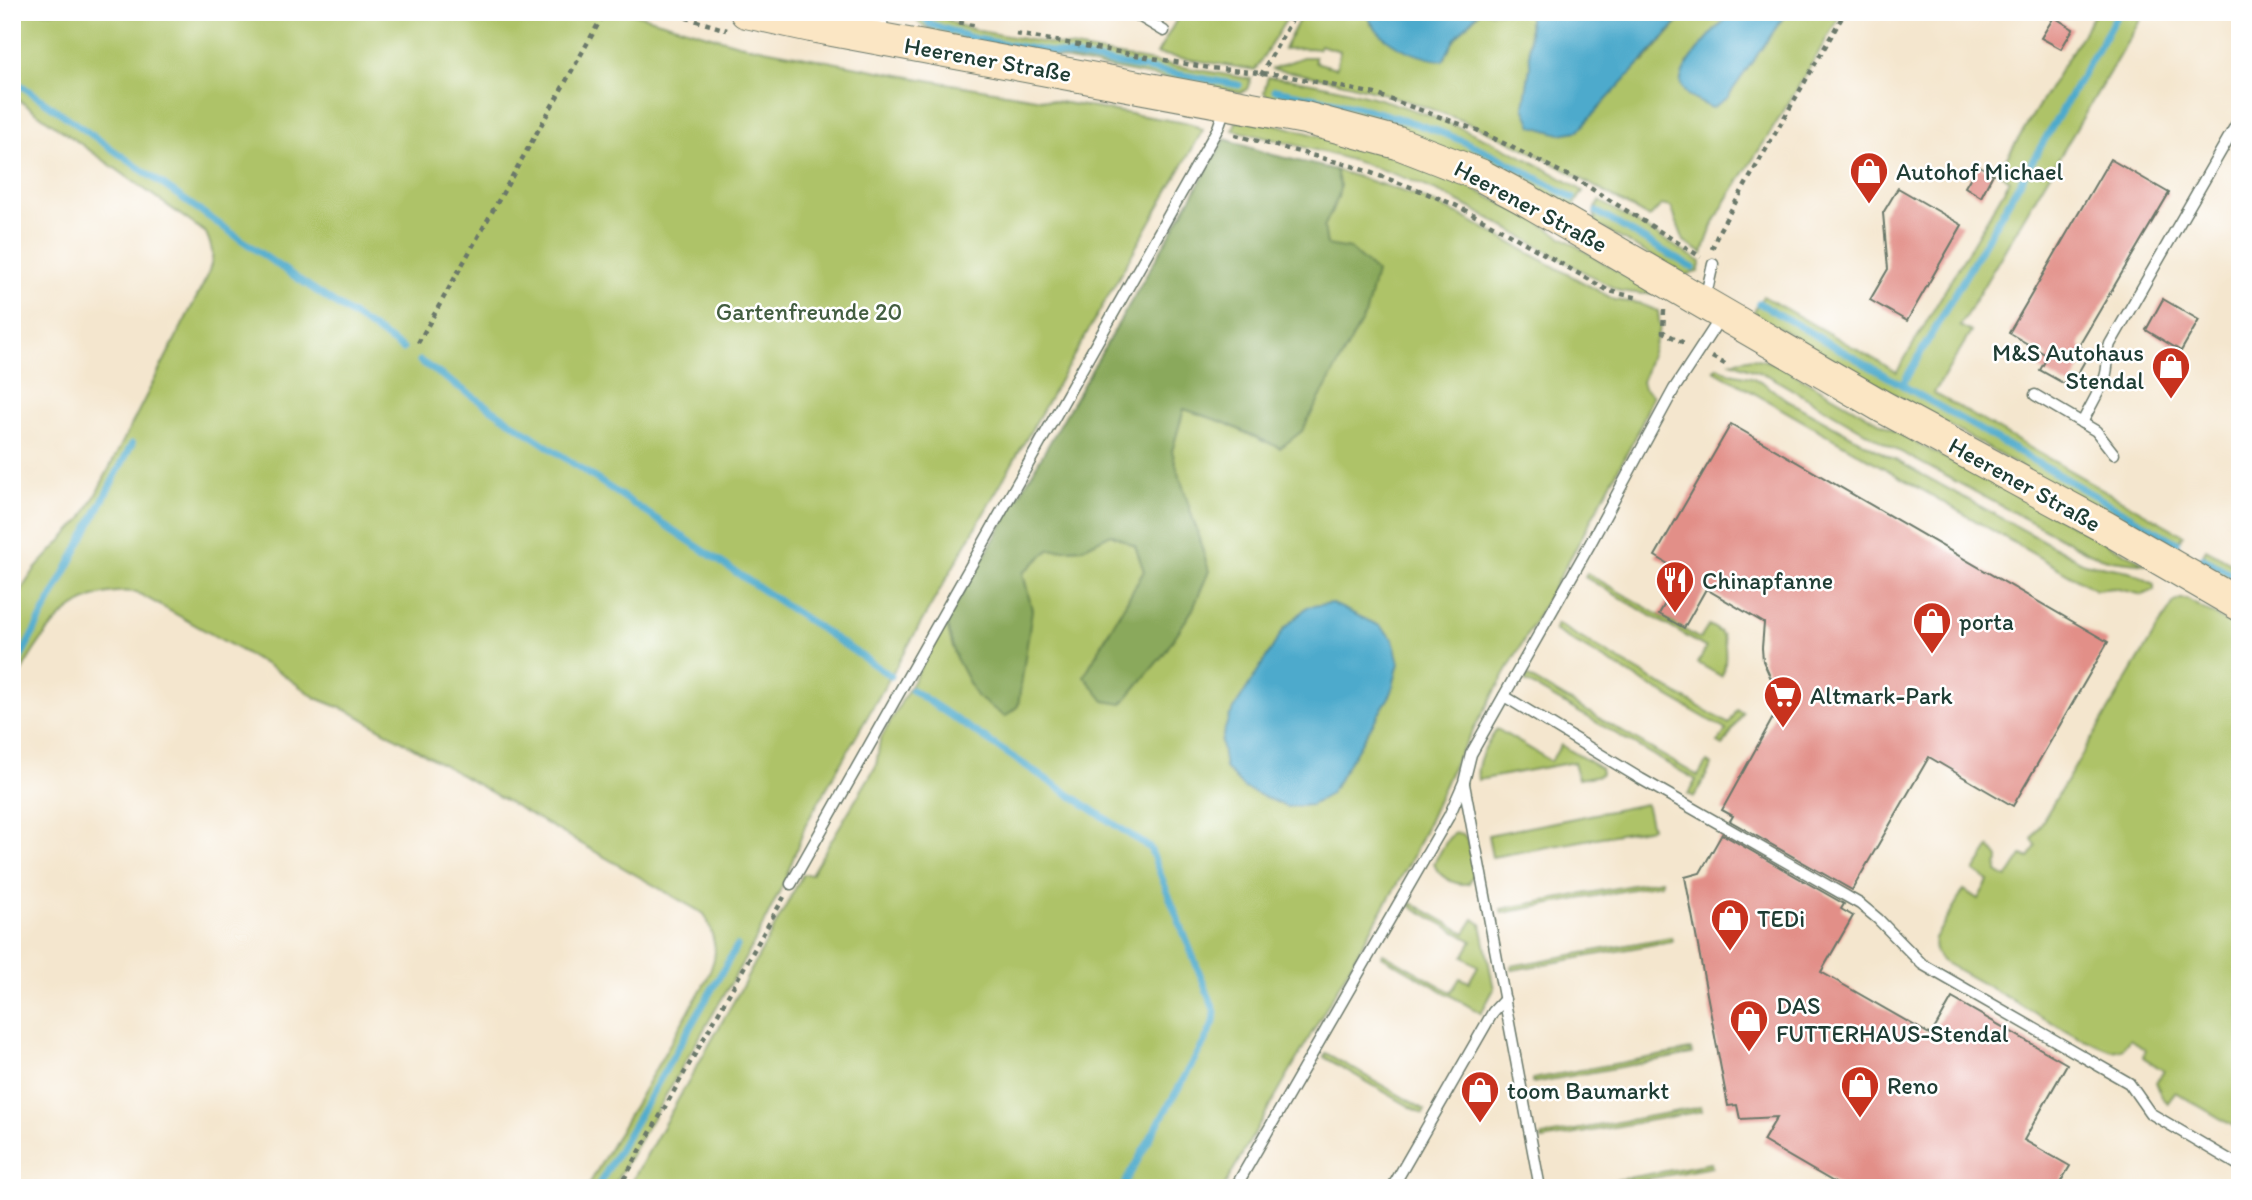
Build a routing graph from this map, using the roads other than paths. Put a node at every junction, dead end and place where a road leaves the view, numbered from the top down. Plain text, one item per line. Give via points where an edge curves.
1 (746, 12) edge
2 (1132, 12) edge
3 (875, 25) edge
4 (1164, 31) dead end
5 (1239, 105) junction
6 (2240, 118) edge
7 (1713, 264) road end
8 (1713, 309) junction
9 (2035, 395) dead end
10 (2082, 423) junction
11 (2114, 454) dead end
12 (2240, 605) edge
13 (1504, 696) junction
14 (1464, 782) junction
15 (791, 884) road end
16 (1505, 999) junction
17 (2240, 1166) edge
18 (1235, 1188) edge
19 (1392, 1188) edge
20 (1540, 1188) edge

1 - 3 main road, Heerener Straße
2 - 4 lane
3 - 5 main road, Heerener Straße
5 - 8 main road, Heerener Straße via 1358,130 1435,156 1523,198
5 - 15 lane via 1218,128
6 - 10 lane via 2110,344 2105,376
7 - 8 lane
8 - 12 main road, Heerener Straße
8 - 13 lane via 1674,389
9 - 10 lane
10 - 11 lane via 2096,431
13 - 14 lane via 1471,754
13 - 17 lane via 1860,904 1922,964 2129,1083 2150,1113
14 - 16 lane
14 - 18 lane via 1417,875
16 - 19 lane
16 - 20 lane

